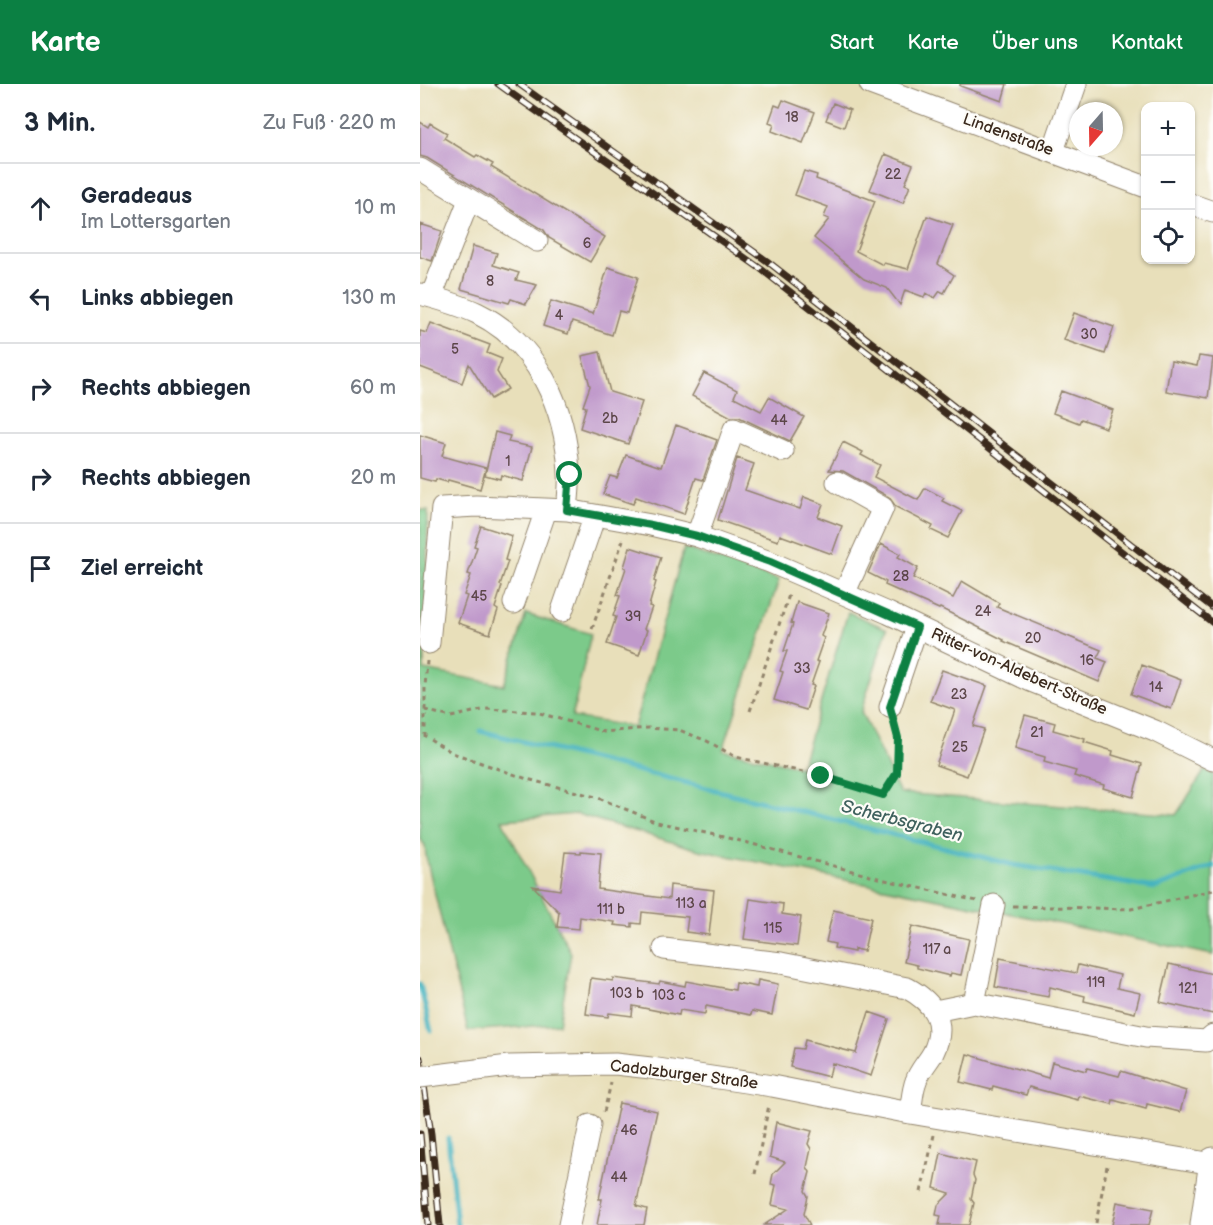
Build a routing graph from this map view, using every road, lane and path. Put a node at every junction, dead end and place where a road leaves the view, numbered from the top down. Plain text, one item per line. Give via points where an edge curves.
1 (870, 84) edge
2 (1076, 84) edge
3 (1053, 151) junction
4 (420, 169) edge
5 (1141, 185) edge
6 (469, 200) junction
7 (1195, 205) edge
8 (1213, 212) edge
9 (537, 241) dead end
10 (425, 296) edge
11 (783, 451) dead end
12 (837, 482) dead end
13 (557, 510) junction
14 (595, 515) junction
15 (630, 521) junction
16 (697, 536) junction
17 (796, 573) junction
18 (844, 594) junction
19 (514, 603) dead end
20 (562, 611) dead end
21 (917, 627) junction
22 (592, 629) dead end
23 (429, 642) joint
24 (890, 707) joint
25 (425, 710) junction
26 (750, 711) dead end
27 (1213, 760) edge
28 (1213, 890) edge
29 (994, 905) junction
30 (664, 949) dead end
31 (974, 1003) junction
32 (935, 1011) junction
33 (1213, 1035) edge
34 (615, 1064) junction
35 (420, 1077) edge
36 (772, 1086) junction
37 (910, 1113) junction
38 (938, 1118) junction
39 (590, 1125) joint
40 (1111, 1147) junction
41 (1213, 1163) edge
42 (755, 1174) dead end
43 (921, 1192) dead end
44 (1096, 1223) dead end
45 (569, 1225) edge
46 (1204, 1225) edge

1 - 3 street, Lindenstraße
2 - 3 street
3 - 5 street, Lindenstraße
4 - 6 street
6 - 9 street
6 - 10 street
7 - 8 street
10 - 13 street via 477,313 503,330 543,374 554,395 570,475
11 - 16 street via 734,429
12 - 18 street via 883,508
13 - 14 street, Ritter-von-Aldebert-Straße
13 - 19 street
13 - 23 street, Ritter-von-Aldebert-Straße via 442,508
14 - 15 street, Ritter-von-Aldebert-Straße
14 - 20 street
15 - 16 street, Ritter-von-Aldebert-Straße
15 - 22 path
16 - 17 street, Ritter-von-Aldebert-Straße
17 - 18 street, Ritter-von-Aldebert-Straße
17 - 26 path
18 - 21 street, Ritter-von-Aldebert-Straße
21 - 24 street
21 - 27 street, Ritter-von-Aldebert-Straße
23 - 25 path
24 - 25 path via 898,738 897,773 883,795 736,757 679,730 604,732 536,712 486,710 451,717
25 - 29 path via 425,736 453,753 527,779 596,797 657,822
28 - 29 path via 1131,909
29 - 31 street
30 - 32 street via 781,963 907,988
31 - 32 street
31 - 33 street via 1146,1037 1206,1041
32 - 37 street via 938,1032 934,1051 916,1080
34 - 35 street, Cadolzburger Straße, bridge via 509,1066
34 - 36 street, Cadolzburger Straße
34 - 39 path via 601,1126
36 - 37 street, Cadolzburger Straße
36 - 42 path
37 - 38 street, Cadolzburger Straße
38 - 40 street, Cadolzburger Straße
38 - 43 path
39 - 45 street
40 - 41 street, Cadolzburger Straße
40 - 44 path
41 - 46 main road

